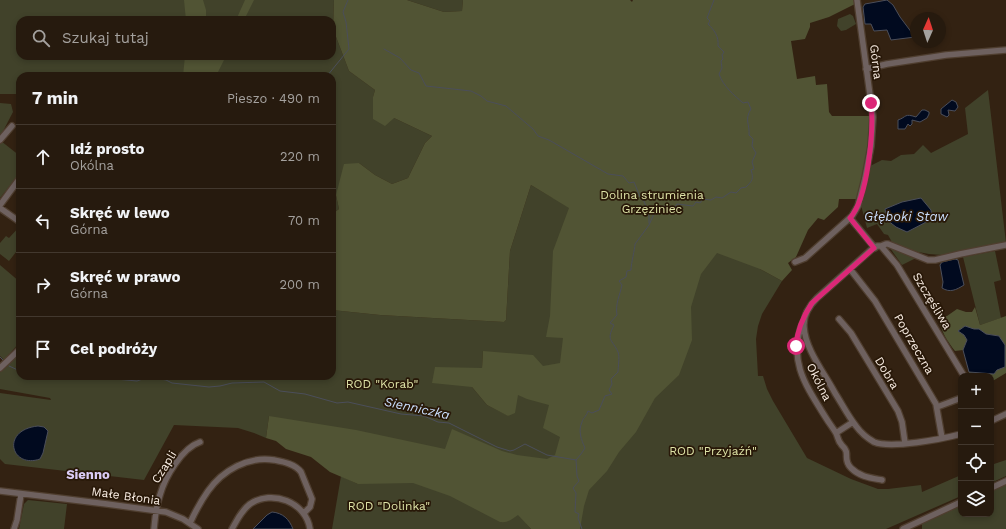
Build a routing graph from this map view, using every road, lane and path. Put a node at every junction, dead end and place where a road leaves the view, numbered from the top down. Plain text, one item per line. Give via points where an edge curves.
1 (857, 0) edge
2 (1006, 50) edge
3 (866, 69) junction
4 (12, 126) dead end
5 (0, 140) edge
6 (16, 183) edge
7 (0, 205) edge
8 (0, 208) edge
9 (850, 218) junction
10 (16, 219) edge
11 (1006, 245) edge
12 (881, 246) junction
13 (874, 248) junction
14 (795, 262) dead end
15 (850, 269) junction
16 (804, 318) junction
17 (838, 319) dead end
18 (16, 354) edge
19 (0, 368) edge
20 (962, 373) edge
21 (958, 399) edge
22 (937, 406) junction
23 (1006, 414) edge
24 (994, 420) edge
25 (853, 422) junction
26 (836, 433) junction
27 (958, 435) edge
28 (942, 438) junction
29 (200, 442) dead end
30 (905, 443) junction
31 (882, 480) dead end
32 (1006, 481) edge
33 (994, 487) edge
34 (0, 491) edge
35 (20, 494) junction
36 (958, 503) edge
37 (156, 511) junction
38 (304, 513) junction
39 (190, 523) junction
40 (14, 529) edge
41 (154, 529) edge
42 (198, 529) edge
43 (232, 529) edge
44 (310, 529) edge
45 (903, 529) edge

1 - 3 street, Górna
2 - 3 street via 946,55
3 - 9 street, Górna via 872,117 871,146 858,206
4 - 5 street
6 - 7 street
8 - 10 street
9 - 13 street
9 - 14 street, Górna via 805,258
11 - 12 street via 934,260 888,244
12 - 13 street
12 - 20 street, Szczęśliwa via 897,265
13 - 15 street, Okólna
15 - 16 street, Okólna via 814,300
15 - 22 street, Poprzeczna via 875,301
16 - 25 street, Okólna via 804,332 809,346
16 - 26 street, Okólna via 796,343 798,368
17 - 30 street, Dobra via 851,333 898,411
18 - 19 street
21 - 22 street
22 - 28 street, Poprzeczna
23 - 24 street
25 - 26 street
25 - 30 street, Okólna via 864,436 875,442 886,445
26 - 31 street, Okólna via 852,469 865,477
27 - 28 street, Okólna
28 - 30 street, Okólna
29 - 37 street, Czapli via 188,449 172,470 162,488
32 - 33 street
34 - 35 street, Małe Błonia
35 - 37 street, Małe Błonia
35 - 40 street
36 - 45 street
37 - 39 street, Małe Błonia via 174,515
37 - 41 street, Czapli
38 - 39 street via 310,507 312,499 299,469 288,463 271,460 249,461 240,464 217,481 207,492
38 - 43 street via 285,500 264,498 243,510
38 - 44 street
39 - 42 street, Małe Błonia

